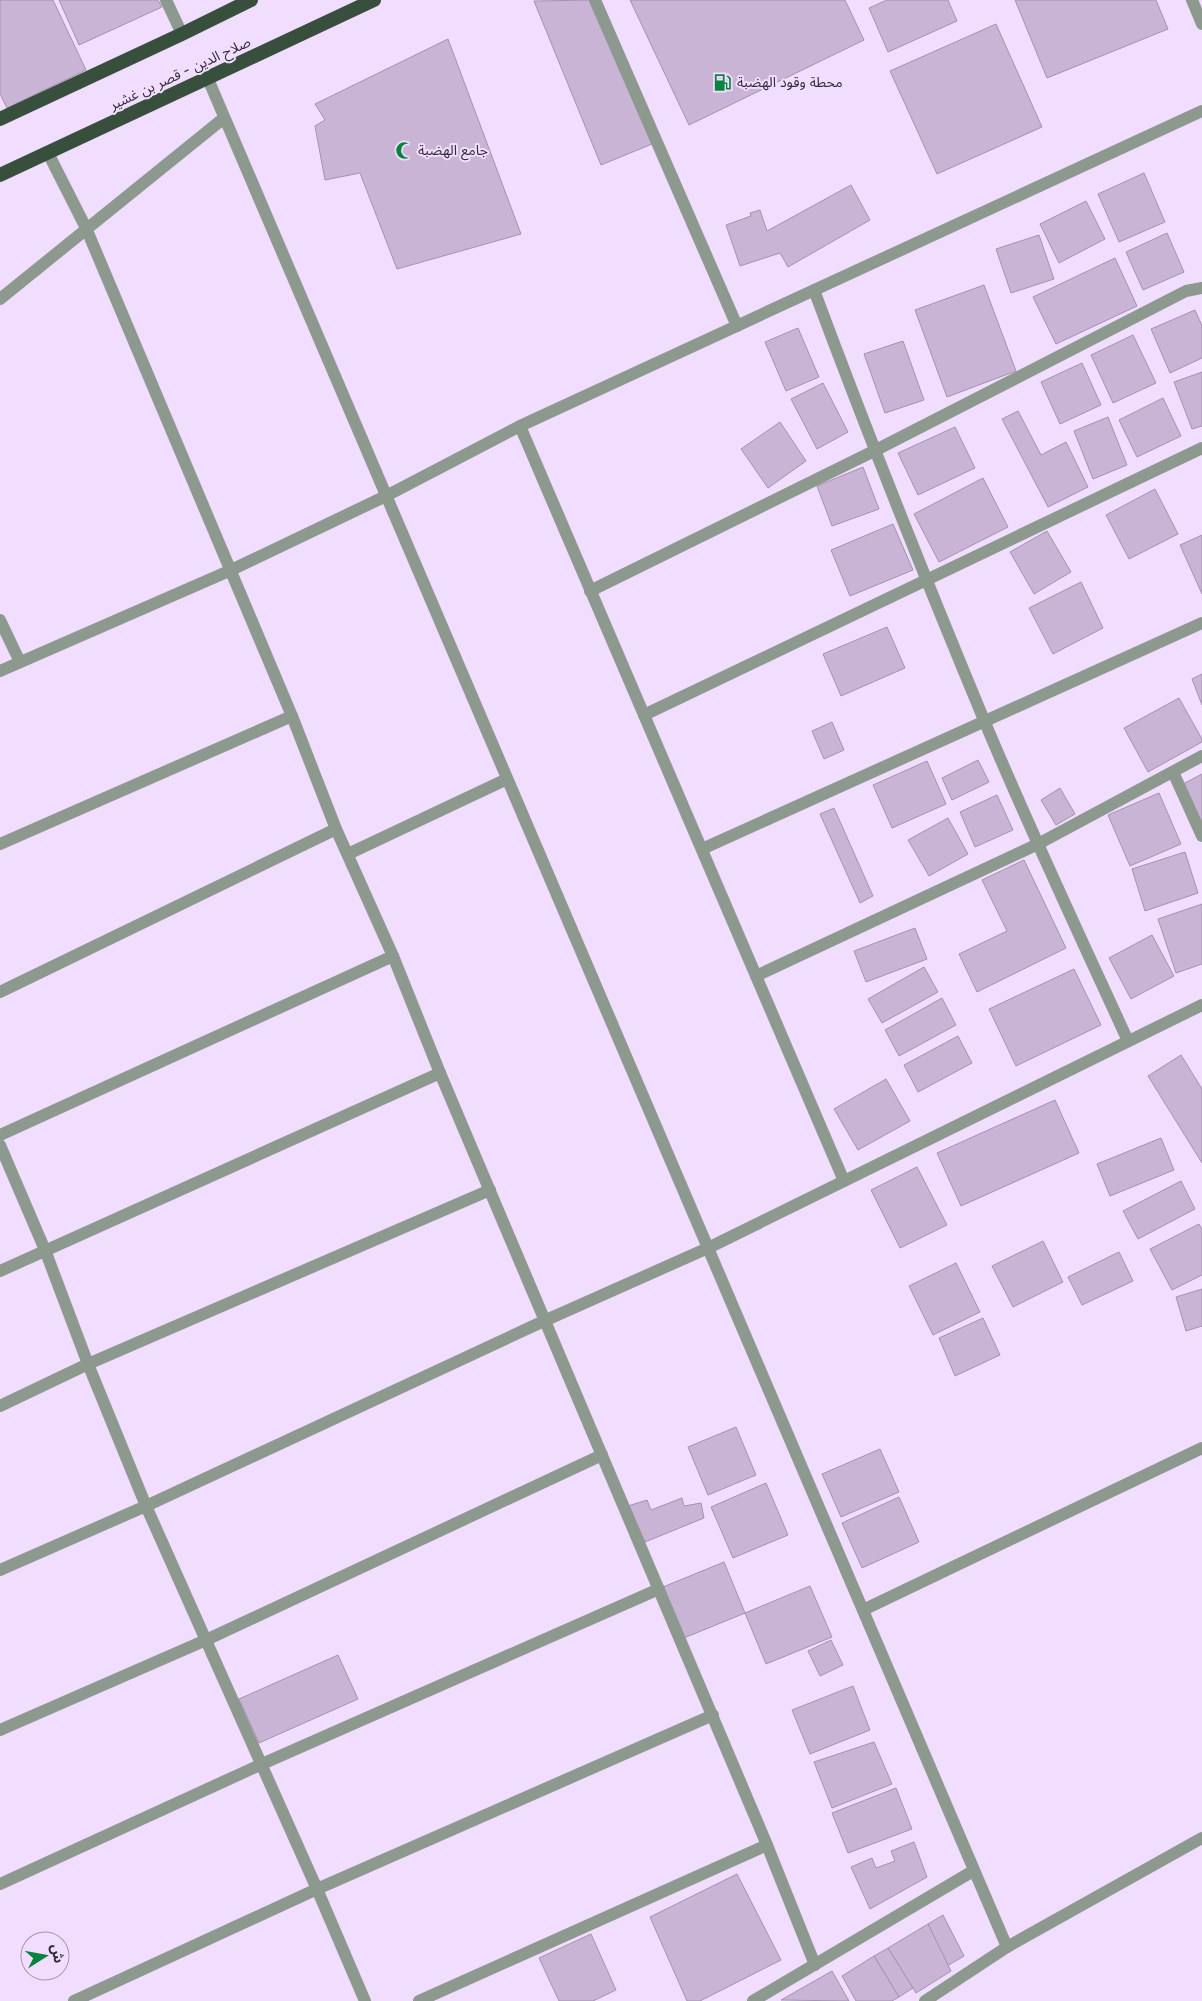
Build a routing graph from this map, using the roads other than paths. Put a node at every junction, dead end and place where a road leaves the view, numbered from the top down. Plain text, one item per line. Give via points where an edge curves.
1 (166, 0) edge
2 (251, 0) edge
3 (374, 0) edge
4 (595, 0) edge
5 (1192, 0) edge
6 (1202, 24) edge
7 (182, 34) junction
8 (208, 78) junction
9 (1202, 111) edge
10 (224, 118) junction
11 (0, 119) edge
12 (48, 153) junction
13 (0, 175) edge
14 (86, 228) junction
15 (1202, 288) edge
16 (814, 290) junction
17 (0, 299) edge
18 (737, 326) junction
19 (520, 426) junction
20 (1202, 448) edge
21 (874, 451) junction
22 (386, 496) junction
23 (229, 571) junction
24 (927, 579) junction
25 (590, 590) junction
26 (0, 620) edge
27 (1202, 623) edge
28 (20, 662) junction
29 (0, 671) edge
30 (644, 715) junction
31 (292, 716) junction
32 (984, 721) junction
33 (1202, 756) edge
34 (1173, 772) junction
35 (508, 779) junction
36 (336, 829) junction
37 (1202, 836) edge
38 (0, 844) edge
39 (1038, 844) junction
40 (702, 848) junction
41 (348, 854) junction
42 (393, 956) junction
43 (756, 976) junction
44 (0, 992) edge
45 (1202, 1004) edge
46 (1128, 1041) junction
47 (440, 1073) junction
48 (0, 1135) edge
49 (0, 1145) edge
50 (844, 1182) junction
51 (490, 1190) junction
52 (708, 1248) junction
53 (46, 1250) junction
54 (0, 1271) edge
55 (544, 1321) junction
56 (88, 1364) junction
57 (0, 1406) edge
58 (1202, 1448) edge
59 (602, 1455) junction
60 (146, 1506) junction
61 (0, 1570) edge
62 (659, 1588) junction
63 (863, 1610) junction
64 (206, 1640) junction
65 (713, 1715) junction
66 (0, 1730) edge
67 (262, 1764) junction
68 (1202, 1838) edge
69 (767, 1845) junction
70 (973, 1871) junction
71 (0, 1884) edge
72 (317, 1889) junction
73 (1006, 1947) junction
74 (815, 1965) junction
75 (74, 2001) edge
76 (365, 2001) edge
77 (419, 2001) edge
78 (753, 2001) edge
79 (925, 2001) edge

1 - 7 street
2 - 7 highway
3 - 8 highway, صلاح الدين - قصر بن غشير
4 - 18 street
5 - 6 street
7 - 11 highway
8 - 10 street
8 - 12 highway, صلاح الدين - قصر بن غشير
9 - 16 street
10 - 14 street
10 - 22 street
12 - 13 highway, صلاح الدين - قصر بن غشير
12 - 14 street
14 - 17 street
14 - 23 street
15 - 21 street via 1186,291
16 - 18 street
16 - 21 street
18 - 19 street
19 - 22 street
19 - 25 street
20 - 24 street
21 - 24 street
21 - 25 street
22 - 23 street
22 - 35 street
23 - 28 street
23 - 31 street
24 - 30 street
24 - 32 street
25 - 30 street
26 - 28 street
27 - 32 street
28 - 29 street
30 - 40 street
31 - 36 street
31 - 38 street
32 - 39 street
32 - 40 street
33 - 34 street
34 - 37 street
34 - 39 street
35 - 41 street
35 - 52 street
36 - 41 street
36 - 44 street
39 - 43 street
39 - 46 street
40 - 43 street
41 - 42 street
42 - 47 street
42 - 48 street
43 - 50 street
45 - 46 street
46 - 50 street
47 - 51 street
47 - 53 street
49 - 53 street
50 - 52 street
51 - 55 street
51 - 56 street
52 - 55 street
52 - 63 street
53 - 54 street
53 - 56 street
55 - 59 street
55 - 60 street
56 - 57 street
56 - 60 street
58 - 63 street
59 - 62 street
59 - 64 street
60 - 61 street
60 - 64 street
62 - 65 street
62 - 67 street
63 - 70 street
64 - 66 street
64 - 67 street
65 - 69 street
65 - 72 street
67 - 71 street
67 - 72 street
68 - 73 street
69 - 74 street
69 - 77 street
70 - 73 street
70 - 74 street
72 - 75 street
72 - 76 street
73 - 79 street
74 - 78 street

